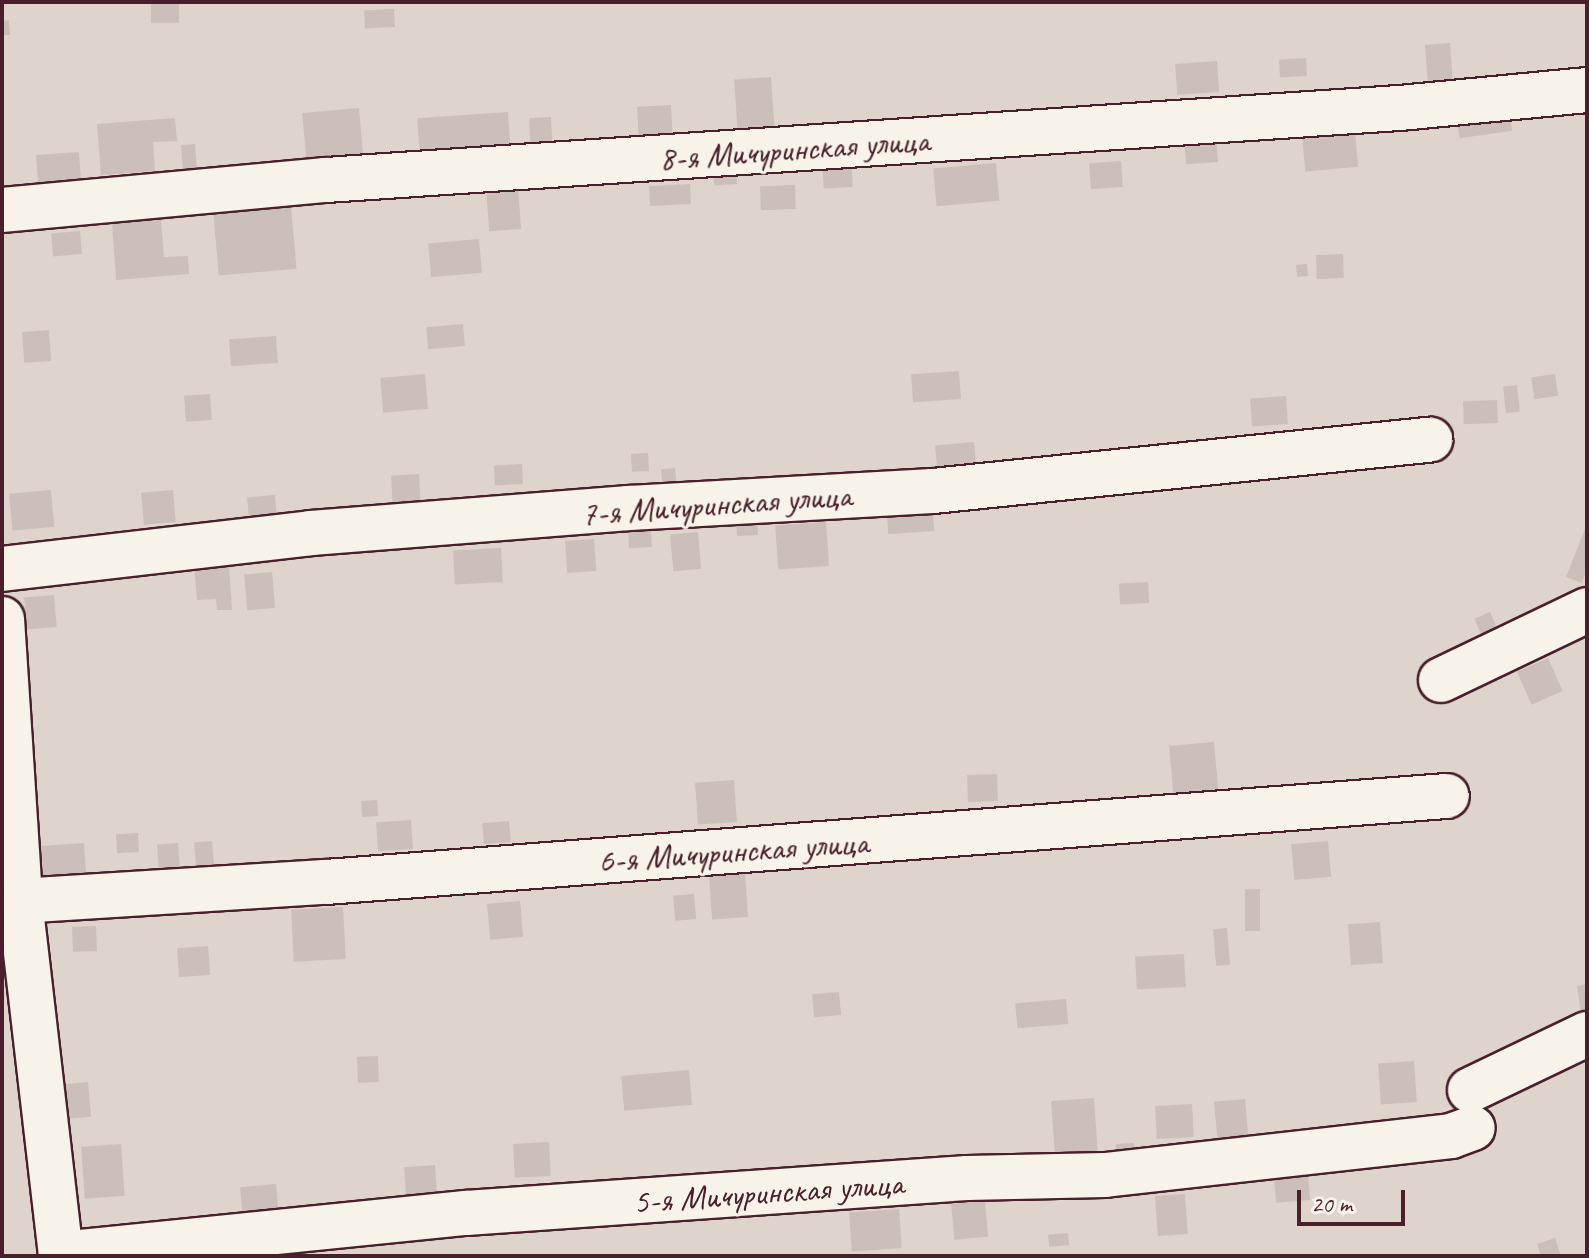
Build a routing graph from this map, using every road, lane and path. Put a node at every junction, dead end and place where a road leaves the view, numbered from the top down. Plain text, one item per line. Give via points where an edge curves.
1 (1587, 90) edge
2 (2, 210) edge
3 (1430, 440) dead end
4 (2, 569) edge
5 (1587, 610) edge
6 (2, 619) edge
7 (1441, 680) dead end
8 (1447, 796) dead end
9 (20, 901) junction
10 (1587, 1034) edge
11 (61, 1255) edge

1 - 2 lane, 8-я Мичуринская улица via 1384,109 342,178
3 - 4 lane, 7-я Мичуринская улица via 933,491 311,533
5 - 7 lane
6 - 9 lane
8 - 9 lane, 6-я Мичуринская улица
9 - 11 lane
10 - 11 lane, 5-я Мичуринская улица via 1437,1137 1105,1175 967,1178 466,1213

